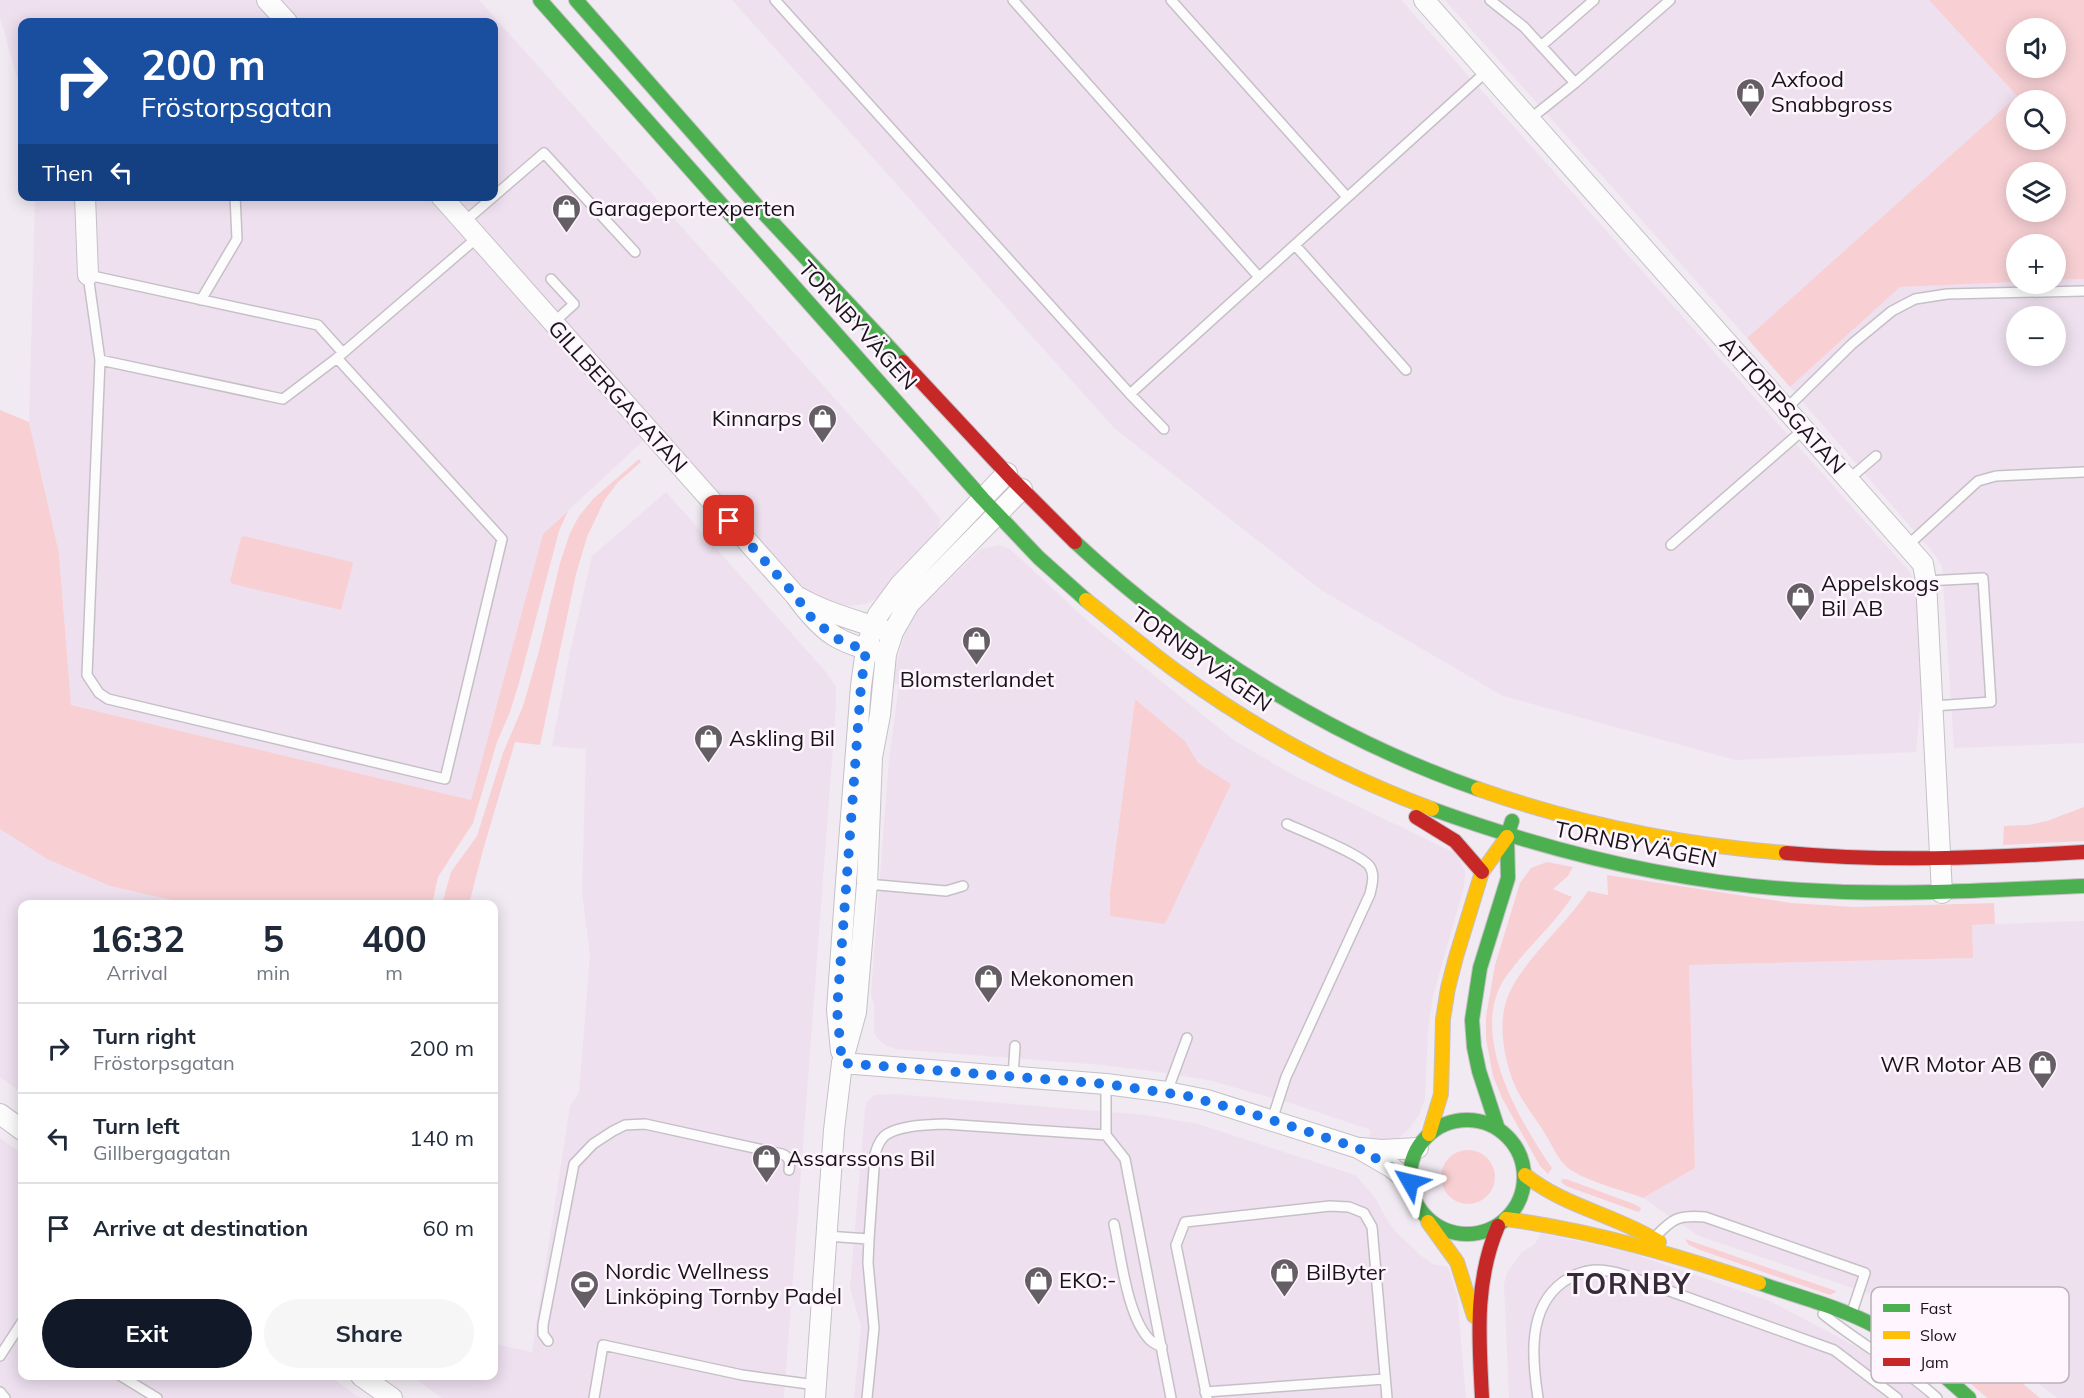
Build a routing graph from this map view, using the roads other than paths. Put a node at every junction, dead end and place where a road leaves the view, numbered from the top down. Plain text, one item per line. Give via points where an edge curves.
1 (267, 0) edge
2 (540, 0) edge
3 (576, 0) edge
4 (774, 0) edge
5 (1013, 0) edge
6 (1171, 0) edge
7 (1424, 0) edge
8 (1490, 0) edge
9 (1594, 0) edge
10 (1670, 0) edge
11 (283, 18) edge
12 (1541, 46) junction
13 (1487, 71) junction
14 (1575, 83) junction
15 (1530, 119) junction
16 (498, 193) edge
17 (1347, 197) junction
18 (85, 201) edge
19 (235, 201) edge
20 (445, 201) edge
21 (488, 201) edge
22 (464, 222) junction
23 (478, 237) junction
24 (1294, 245) junction
25 (635, 252) dead end
26 (88, 275) junction
27 (1259, 277) junction
28 (551, 279) dead end
29 (2084, 291) edge
30 (201, 300) junction
31 (553, 322) junction
32 (340, 355) junction
33 (100, 360) junction
34 (1406, 370) dead end
35 (1130, 394) junction
36 (1786, 409) junction
37 (1164, 429) dead end
38 (1804, 429) junction
39 (1876, 456) dead end
40 (2084, 472) edge
41 (1007, 473) junction
42 (1849, 479) junction
43 (1022, 489) junction
44 (982, 498) junction
45 (997, 514) junction
46 (1671, 545) dead end
47 (1907, 546) junction
48 (1926, 580) junction
49 (795, 595) junction
50 (873, 626) junction
51 (893, 632) junction
52 (866, 650) junction
53 (886, 654) junction
54 (1933, 706) junction
55 (1328, 764) junction
56 (1517, 802) junction
57 (1287, 824) dead end
58 (1508, 837) junction
59 (2084, 852) edge
60 (1941, 858) junction
61 (1482, 872) junction
62 (846, 882) junction
63 (867, 884) junction
64 (963, 886) dead end
65 (2084, 886) edge
66 (1942, 893) junction
67 (1187, 1038) dead end
68 (1015, 1046) dead end
69 (842, 1063) junction
70 (1013, 1077) junction
71 (1106, 1084) junction
72 (1167, 1092) junction
73 (0, 1114) edge
74 (1272, 1120) junction
75 (18, 1128) edge
76 (1498, 1129) junction
77 (1106, 1135) junction
78 (1423, 1141) junction
79 (1358, 1148) junction
80 (789, 1170) dead end
81 (1525, 1174) junction
82 (1410, 1182) junction
83 (1424, 1215) junction
84 (1502, 1223) junction
85 (1114, 1224) dead end
86 (826, 1236) junction
87 (869, 1239) junction
88 (1650, 1243) junction
89 (1803, 1298) junction
90 (1852, 1315) junction
91 (1871, 1324) edge
92 (18, 1328) edge
93 (1479, 1334) junction
94 (548, 1341) dead end
95 (1162, 1347) junction
96 (1871, 1349) edge
97 (0, 1356) edge
98 (1871, 1378) edge
99 (1385, 1379) junction
100 (128, 1380) edge
101 (367, 1380) edge
102 (1877, 1383) edge
103 (1920, 1383) edge
104 (0, 1392) edge
105 (815, 1392) edge
106 (1952, 1392) edge
107 (1206, 1395) edge
108 (5, 1398) edge
109 (157, 1398) edge
110 (392, 1398) edge
111 (594, 1398) edge
112 (867, 1398) edge
113 (1171, 1398) edge
114 (1387, 1398) edge
115 (1482, 1398) edge
116 (1538, 1398) edge
117 (1897, 1398) edge
118 (1937, 1398) edge
119 (1969, 1398) edge

1 - 11 street
2 - 44 main road, TORNBYVÄGEN
3 - 41 main road, TORNBYVÄGEN via 761,210
4 - 35 lane
5 - 27 lane
6 - 17 lane
7 - 13 street, ATTORPSGATAN
8 - 12 lane
9 - 12 lane
10 - 14 lane
12 - 14 lane
13 - 15 street, ATTORPSGATAN
13 - 17 lane
14 - 15 lane
15 - 36 street, ATTORPSGATAN
16 - 25 lane via 544,153
17 - 24 lane
18 - 26 street
19 - 30 lane via 237,239
20 - 22 street, GILLBERGAGATAN
21 - 22 lane
22 - 23 street, GILLBERGAGATAN
23 - 31 street, GILLBERGAGATAN
23 - 32 lane
24 - 27 lane
24 - 34 lane
26 - 30 lane
26 - 33 lane
27 - 35 lane
28 - 31 lane via 574,304
29 - 36 lane via 1947,294 1915,299 1892,311 1852,344
30 - 32 lane via 318,325
31 - 49 street, GILLBERGAGATAN
32 - 33 lane via 283,399
32 - 33 lane via 502,539 445,779 108,699 92,684 87,675
35 - 37 lane
36 - 38 street, ATTORPSGATAN
38 - 42 street, ATTORPSGATAN
38 - 46 lane
39 - 42 lane
40 - 47 lane via 1996,476 1978,481
41 - 43 main road, TORNBYVÄGEN
41 - 44 street
42 - 47 street, ATTORPSGATAN
43 - 45 street
43 - 56 main road, TORNBYVÄGEN via 1156,613 1258,684 1376,747
44 - 45 main road, TORNBYVÄGEN
44 - 50 street via 900,585
45 - 51 street via 920,590
45 - 55 main road, TORNBYVÄGEN via 1059,578 1136,642 1242,716
47 - 48 street, ATTORPSGATAN via 1923,564
48 - 54 street, ATTORPSGATAN
48 - 54 lane via 1983,578 1991,702
49 - 50 street, GILLBERGAGATAN via 816,607
49 - 52 street, GILLBERGAGATAN via 813,620 842,642
50 - 51 street, GILLBERGAGATAN
50 - 52 street
51 - 53 street
52 - 53 street, GILLBERGAGATAN
52 - 62 street
53 - 63 street via 872,757
54 - 60 street, ATTORPSGATAN
55 - 58 main road, TORNBYVÄGEN via 1442,814
55 - 61 main road via 1455,841
56 - 58 main road
56 - 60 main road, TORNBYVÄGEN via 1652,836 1717,846 1873,858
57 - 74 lane via 1359,858 1370,866 1373,879 1370,894 1286,1077
58 - 61 main road
58 - 66 main road, TORNBYVÄGEN via 1638,870 1710,881 1839,892
58 - 76 main road via 1509,878 1480,968 1472,1020 1479,1071
59 - 60 main road, TORNBYVÄGEN
60 - 66 street, ATTORPSGATAN
61 - 78 main road via 1448,988 1441,1049 1442,1094
62 - 63 lane
62 - 69 street via 837,1010
63 - 64 lane via 946,891
63 - 69 street via 856,1012
65 - 66 main road, TORNBYVÄGEN
67 - 72 lane
68 - 70 lane
69 - 70 street
69 - 86 street
70 - 71 street
71 - 72 street
71 - 77 lane
72 - 74 street
73 - 75 street
74 - 79 street
76 - 78 main road via 1460,1120
76 - 81 main road via 1513,1143
77 - 87 lane via 944,1124 886,1135 875,1154
77 - 95 lane via 1125,1159
78 - 79 street via 1381,1150
78 - 82 main road via 1412,1162
79 - 82 street
80 - 94 lane via 790,1161 782,1154 645,1124 625,1125 593,1144 574,1164 543,1324
81 - 84 main road via 1518,1203
81 - 88 main road via 1550,1193 1636,1228
82 - 83 main road via 1413,1198
83 - 84 main road via 1436,1226 1464,1235 1478,1234
83 - 93 main road via 1457,1262
84 - 88 main road via 1539,1223
84 - 93 main road via 1485,1259
85 - 95 lane via 1139,1326 1150,1341
86 - 87 lane
86 - 105 street
87 - 112 lane via 874,1328
88 - 89 main road
88 - 90 lane via 1669,1222 1686,1216 1705,1217 1865,1273
89 - 90 main road
89 - 96 lane
90 - 91 main road
92 - 97 lane
93 - 115 main road
95 - 113 lane
98 - 116 lane via 1834,1350 1809,1340 1618,1273 1584,1270 1558,1285 1539,1314 1534,1334
99 - 107 lane
99 - 107 lane via 1372,1227 1364,1213 1330,1206 1185,1222 1176,1245
99 - 114 lane
100 - 109 lane
101 - 110 street
102 - 117 lane
103 - 118 lane
104 - 108 lane
105 - 111 lane via 603,1345
106 - 119 main road

